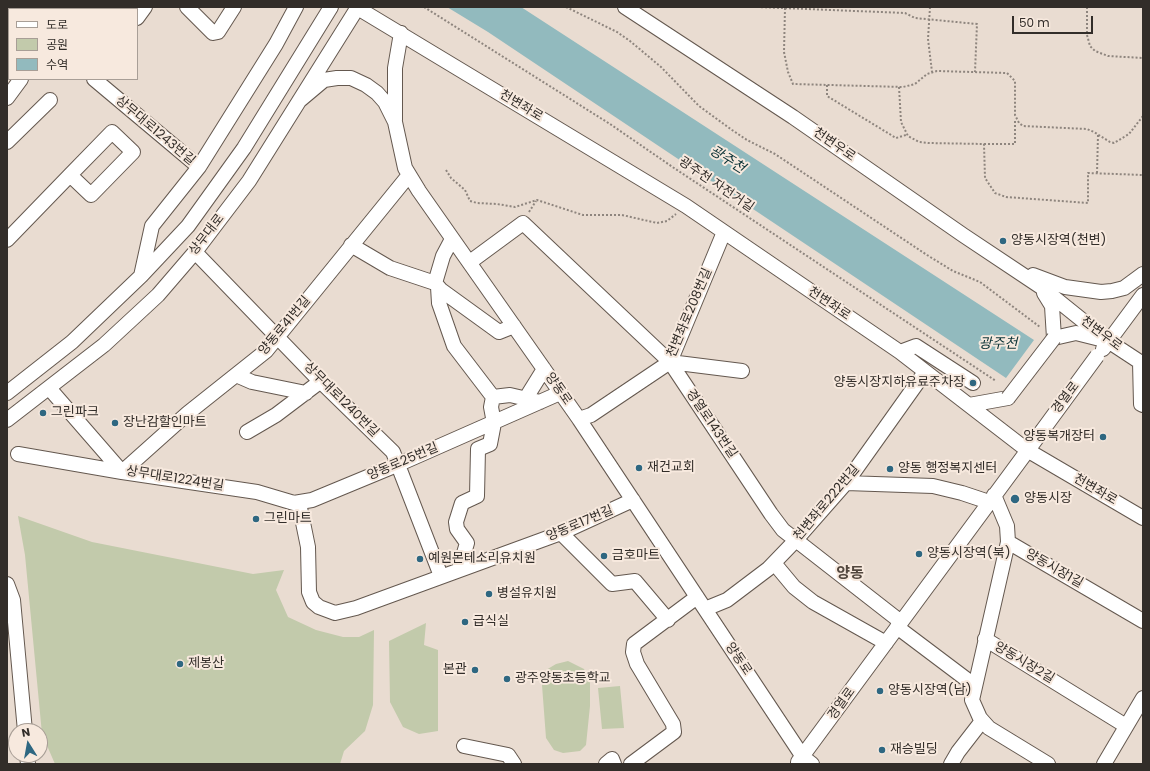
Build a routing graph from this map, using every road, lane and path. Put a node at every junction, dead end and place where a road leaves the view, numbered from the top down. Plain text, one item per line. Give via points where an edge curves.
1 (145, 7) edge
2 (187, 7) edge
3 (234, 7) edge
4 (296, 7) edge
5 (331, 7) edge
6 (357, 7) edge
7 (424, 7) edge
8 (566, 7) edge
9 (625, 7) edge
10 (757, 7) edge
11 (930, 7) edge
12 (1087, 7) edge
13 (785, 8) junction
14 (796, 8) edge
15 (138, 17) edge
16 (929, 19) junction
17 (401, 33) junction
18 (1143, 58) edge
19 (932, 72) junction
20 (975, 72) junction
21 (20, 80) edge
22 (95, 80) edge
23 (827, 85) junction
24 (899, 87) junction
25 (7, 98) edge
26 (50, 100) dead end
27 (298, 101) junction
28 (1143, 116) edge
29 (1015, 117) junction
30 (395, 122) junction
31 (907, 135) junction
32 (1098, 135) junction
33 (7, 142) edge
34 (984, 144) junction
35 (199, 167) junction
36 (446, 170) dead end
37 (1097, 173) junction
38 (70, 175) junction
39 (409, 175) junction
40 (1143, 175) edge
41 (537, 200) junction
42 (686, 206) junction
43 (523, 223) junction
44 (724, 232) junction
45 (452, 239) junction
46 (7, 240) edge
47 (351, 245) junction
48 (195, 252) junction
49 (470, 262) junction
50 (1010, 266) junction
51 (1143, 274) edge
52 (141, 276) junction
53 (436, 285) junction
54 (1041, 287) junction
55 (1143, 294) edge
56 (514, 326) junction
57 (1040, 327) dead end
58 (278, 336) junction
59 (1054, 338) junction
60 (1108, 341) junction
61 (900, 352) junction
62 (670, 362) junction
63 (1142, 363) edge
64 (544, 369) junction
65 (742, 372) dead end
66 (926, 372) junction
67 (236, 375) junction
68 (321, 381) junction
69 (996, 381) dead end
70 (973, 384) dead end
71 (49, 388) junction
72 (7, 392) edge
73 (306, 393) junction
74 (560, 393) junction
75 (493, 397) junction
76 (533, 400) junction
77 (1143, 405) edge
78 (969, 406) junction
79 (579, 419) junction
80 (7, 420) edge
81 (494, 423) junction
82 (247, 432) dead end
83 (1027, 450) junction
84 (18, 454) dead end
85 (398, 464) junction
86 (122, 472) junction
87 (846, 483) junction
88 (992, 498) junction
89 (633, 500) junction
90 (306, 501) junction
91 (1143, 518) edge
92 (561, 533) junction
93 (795, 541) junction
94 (1008, 542) junction
95 (774, 563) junction
96 (459, 570) junction
97 (441, 576) junction
98 (7, 584) edge
99 (697, 597) junction
100 (705, 609) junction
101 (668, 620) junction
102 (1143, 621) edge
103 (899, 624) junction
104 (985, 639) junction
105 (886, 643) junction
106 (13, 663) edge
107 (974, 684) junction
108 (1143, 698) edge
109 (1134, 720) edge
110 (982, 721) junction
111 (24, 723) edge
112 (464, 746) dead end
113 (804, 762) edge
114 (514, 764) edge
115 (606, 764) edge
116 (614, 764) edge
117 (631, 764) edge
118 (951, 764) edge
119 (1048, 764) edge
120 (1104, 764) edge

1 - 15 street
2 - 3 street via 213,33 218,32
4 - 35 street via 276,44
5 - 52 street, 상무대로 via 244,148 188,226
6 - 17 street, 천변좌로
6 - 27 street, 상무대로
7 - 69 path, 광주천 자전거길 via 610,124
8 - 57 path via 630,41 699,106 732,130 775,154 953,271 980,282
9 - 50 street, 천변우로 via 793,117
10 - 13 path
11 - 16 path
12 - 18 path via 1087,35 1090,46 1095,51 1108,56
13 - 14 path
13 - 23 path via 784,52 793,84
14 - 16 path via 905,13 914,18
16 - 19 path via 928,39
16 - 20 path via 977,24
17 - 30 street via 395,68
17 - 42 street, 천변좌로
19 - 20 path
19 - 24 path via 915,84
20 - 29 path via 1007,73 1013,77 1016,84
21 - 25 street
22 - 35 street, 상무대로1243번길
23 - 24 path
23 - 31 path via 827,96 896,138
24 - 31 path via 901,122
26 - 33 street
27 - 30 street, 양동로 via 324,80 351,78 377,93 385,102
27 - 48 street, 상무대로 via 249,181
28 - 32 path via 1129,134 1118,142 1110,142
29 - 32 path via 1023,126 1087,129
29 - 34 path via 1014,144
30 - 39 street, 양동로 via 401,154
31 - 34 path via 913,140 928,143
32 - 37 path
34 - 37 path via 985,178 995,192 1006,197 1088,203 1088,173
35 - 52 street via 152,226
36 - 41 path via 465,190 470,201 515,207
37 - 40 path
38 - 38 street via 91,195 133,152 112,132
38 - 46 street
39 - 45 street, 양동로
39 - 47 street, 양동로41번길
41 - 42 path via 584,215 622,215 657,223 667,221
41 - 43 path
42 - 44 street, 천변좌로
43 - 49 street
43 - 62 street, 경열로143번길
44 - 61 street, 천변좌로
44 - 62 street, 천변좌로208번길
45 - 49 street, 양동로
45 - 53 street via 443,256
47 - 53 street via 390,268
47 - 58 street, 양동로41번길
48 - 58 street, 상무대로1240번길
48 - 71 street, 상무대로 via 158,295 104,345
49 - 56 street, 양동로
50 - 51 street via 1065,287 1084,291 1118,290
50 - 54 street, 천변우로
52 - 72 street, 상무대로 via 72,342
53 - 56 street via 499,332
53 - 75 street via 439,303 454,346
54 - 59 street, 천변우로 via 1052,306
54 - 60 street, 천변우로
55 - 60 street, 경열로
56 - 64 street, 양동로
58 - 67 street, 양동로41번길 via 258,358
58 - 68 street, 상무대로1240번길
59 - 60 street via 1076,334
59 - 78 street, bridge via 1008,398
60 - 63 street, 천변우로
60 - 83 street, 경열로, bridge
61 - 66 street, 천변좌로
61 - 70 street via 916,346
62 - 65 street
62 - 79 street, 천변좌로208번길 via 591,415
62 - 93 street, 경열로143번길 via 771,514
63 - 77 street
64 - 74 street, 양동로
64 - 76 street
66 - 78 street, 천변좌로
66 - 87 street, 천변좌로222번길
67 - 73 street via 252,382
67 - 86 street, 양동로41번길 via 188,413
68 - 73 street
68 - 85 street, 상무대로1240번길 via 393,452
71 - 80 street, 상무대로
71 - 86 street, 상무대로1224번길
73 - 82 street
74 - 76 street, 양동로25번길
74 - 79 street, 양동로
75 - 76 street via 510,395
75 - 81 street via 491,407
76 - 81 street, 양동로25번길
78 - 83 street, 천변좌로
79 - 89 street, 양동로
81 - 85 street, 양동로25번길
81 - 96 street via 490,444 478,449 477,496 462,503 456,522 457,529 467,543
83 - 88 street, 경열로
83 - 91 street, 천변좌로
84 - 86 street
85 - 90 street, 양동로25번길
85 - 97 street, 상무대로1240번길
86 - 90 street, 상무대로1224번길 via 257,492 294,503
87 - 88 street via 933,486
87 - 93 street, 천변좌로222번길
88 - 94 street via 1007,526
88 - 103 street, 경열로
89 - 92 street, 양동로17번길
89 - 99 street, 양동로
90 - 97 street, 양동로17번길 via 309,592 313,602 319,607 341,612
92 - 96 street, 양동로17번길
92 - 101 street via 612,584 635,581
93 - 95 street, 천변좌로222번길
93 - 103 street, 경열로143번길
94 - 102 street, 양동시장1길
94 - 104 street, 양동시장2길
95 - 100 street, 천변좌로222번길 via 727,600
95 - 105 street via 794,587 813,602
96 - 97 street, 양동로17번길
98 - 106 street via 13,600
99 - 100 street, 양동로
99 - 101 street
100 - 113 street, 양동로
101 - 117 street via 634,644 633,652 637,664 673,724 674,732
103 - 105 street, 경열로
103 - 107 street, 경열로143번길
104 - 107 street
104 - 109 street, 양동시장2길
105 - 113 street, 경열로
106 - 111 street
107 - 110 street via 972,700
108 - 109 street
109 - 120 street
110 - 118 street
110 - 119 street via 989,728
112 - 114 street via 508,755
115 - 116 street via 612,759

